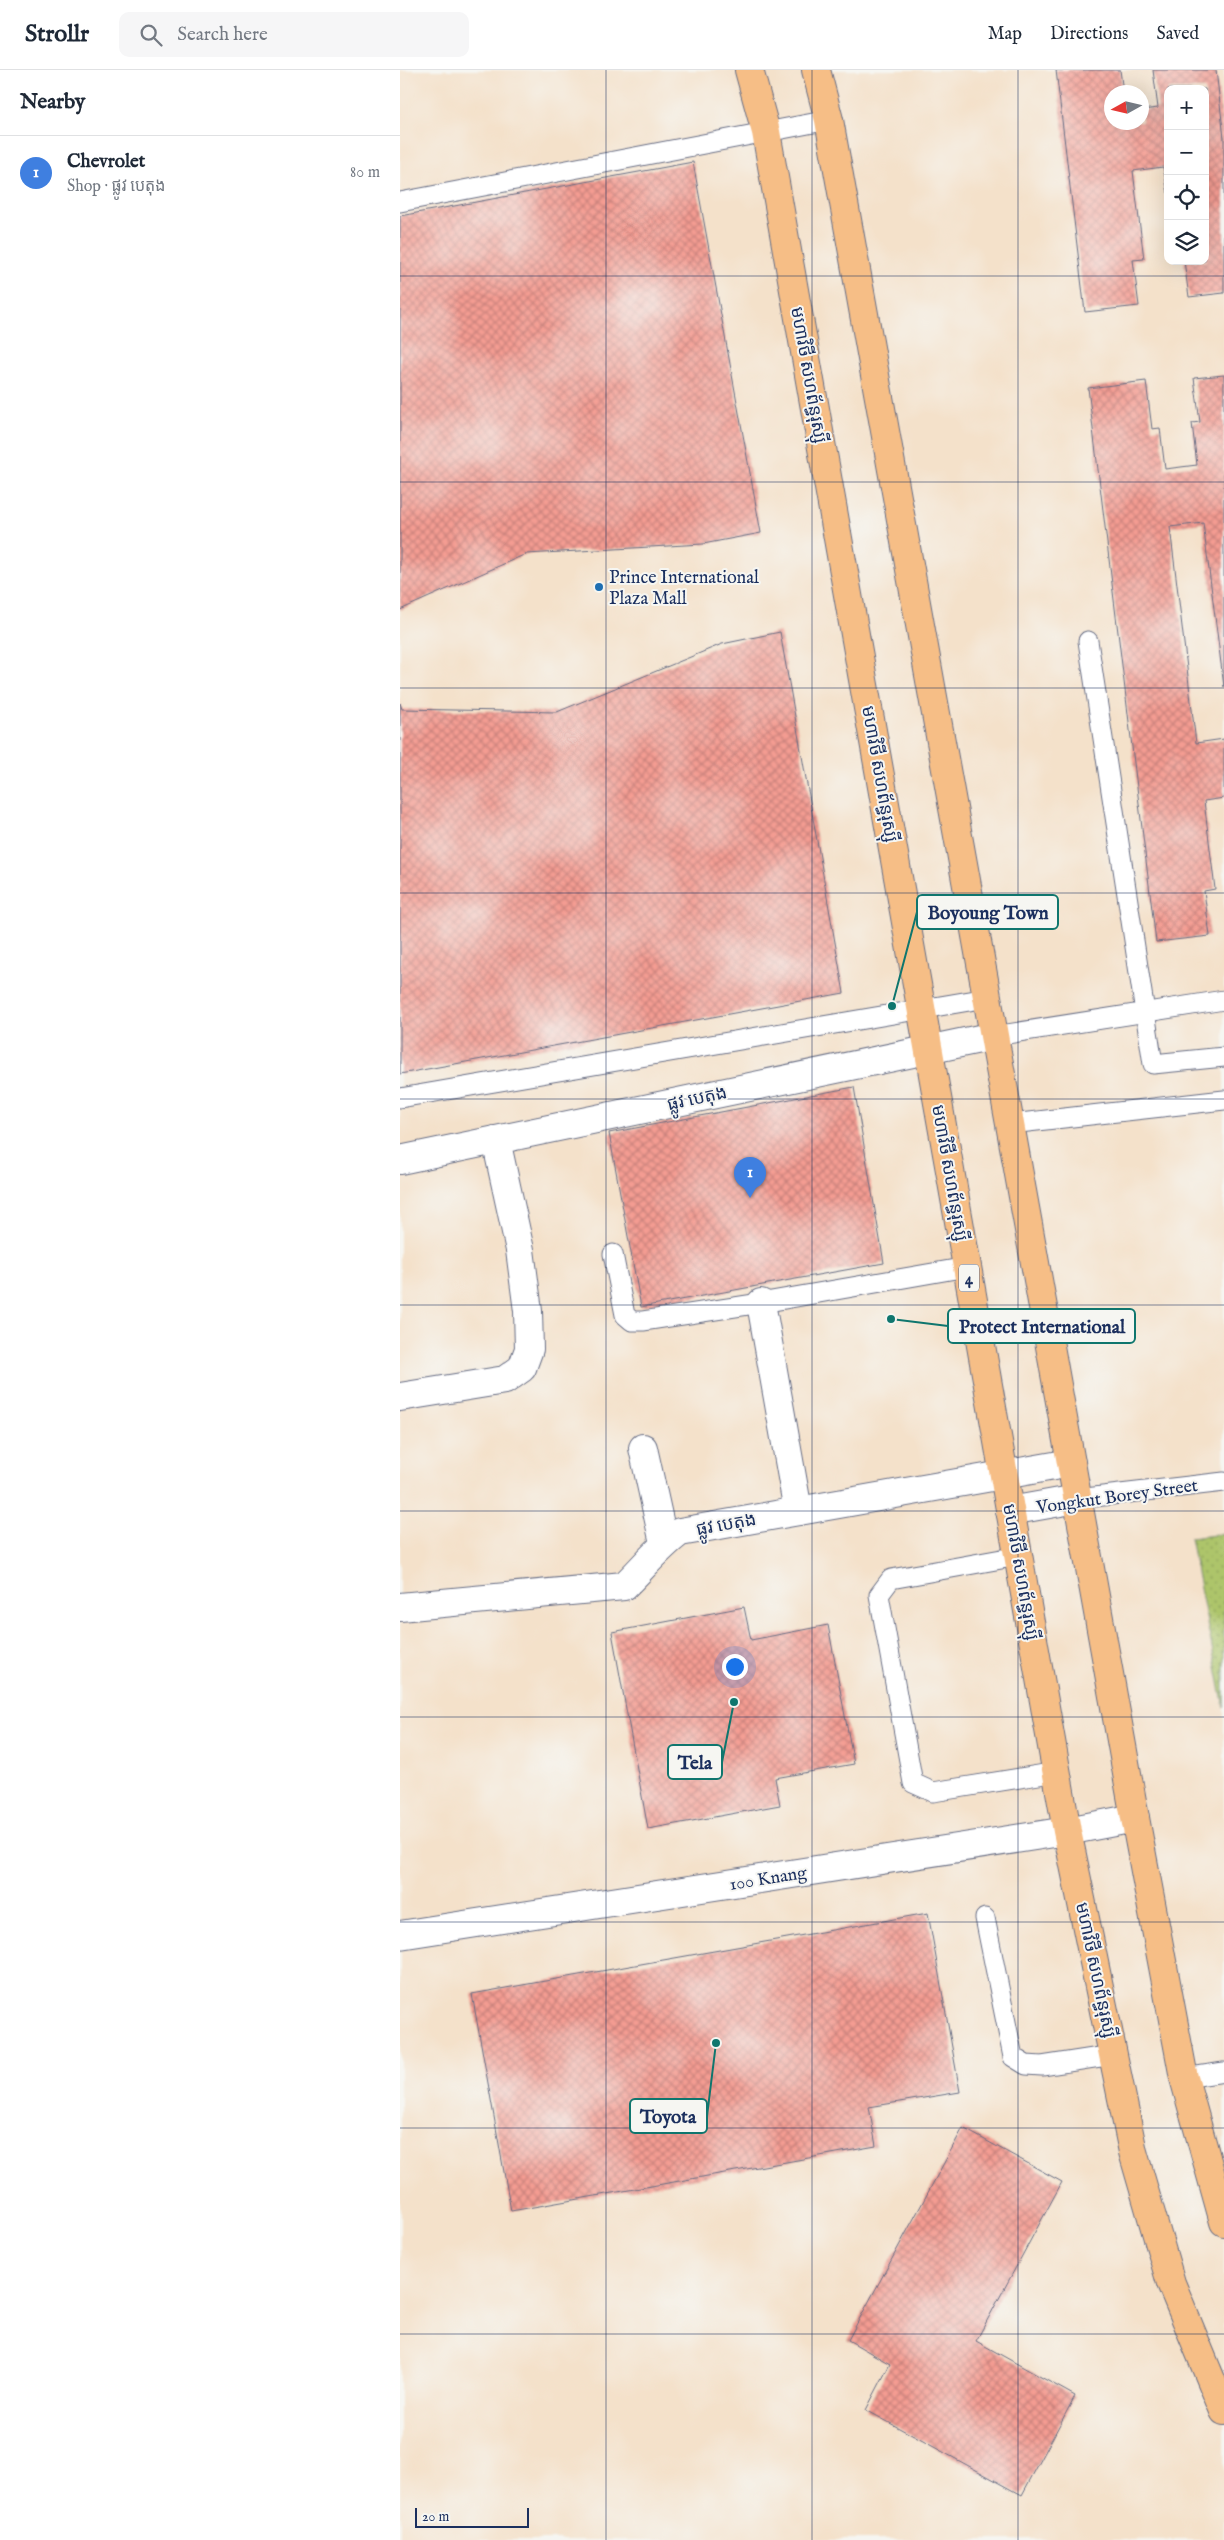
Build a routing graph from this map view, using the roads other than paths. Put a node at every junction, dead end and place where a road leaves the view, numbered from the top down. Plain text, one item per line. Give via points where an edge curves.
1 (749, 70) edge
2 (816, 70) edge
3 (829, 120) junction
4 (766, 132) junction
5 (400, 202) edge
6 (1088, 641) dead end
7 (987, 998) junction
8 (1224, 1000) edge
9 (921, 1009) junction
10 (1145, 1011) junction
11 (994, 1036) junction
12 (928, 1049) junction
13 (1224, 1056) edge
14 (400, 1098) edge
15 (1224, 1100) edge
16 (1010, 1124) junction
17 (496, 1140) junction
18 (400, 1160) edge
19 (613, 1254) dead end
20 (967, 1267) junction
21 (761, 1303) junction
22 (400, 1397) edge
23 (643, 1448) dead end
24 (1071, 1463) junction
25 (1004, 1475) junction
26 (1224, 1482) edge
27 (1077, 1500) junction
28 (798, 1511) junction
29 (1010, 1511) junction
30 (664, 1543) junction
31 (1018, 1556) junction
32 (400, 1607) edge
33 (1057, 1772) junction
34 (1135, 1818) junction
35 (1067, 1831) junction
36 (985, 1918) dead end
37 (400, 1935) edge
38 (1113, 2055) junction
39 (1224, 2072) edge
40 (1184, 2078) junction
41 (1224, 2222) edge
42 (1224, 2411) edge

1 - 4 highway, មហាវិថី សហព័ន្ធរុស្ស៊ី / 4
2 - 3 highway
3 - 4 lane
3 - 7 highway
4 - 5 lane
4 - 9 highway, មហាវិថី សហព័ន្ធរុស្ស៊ី / 4
6 - 10 lane
7 - 9 lane
7 - 11 highway
8 - 10 lane
9 - 12 highway, មហាវិថី សហព័ន្ធរុស្ស៊ី / 4
9 - 14 lane
10 - 11 lane
10 - 13 lane via 1153,1064
11 - 12 street, ផ្លូវ បេតុង
11 - 16 highway
12 - 17 street, ផ្លូវ បេតុង
12 - 20 highway, មហាវិថី សហព័ន្ធរុស្ស៊ី / 4
15 - 16 lane
16 - 24 highway
17 - 18 street, ផ្លូវ បេតុង
17 - 22 street via 520,1250 528,1311 529,1348 522,1368 505,1380
19 - 21 lane via 624,1315 632,1321
20 - 21 lane
20 - 25 highway, មហាវិថី សហព័ន្ធរុស្ស៊ី / 4
21 - 28 street
23 - 30 street
24 - 25 street, ផ្លូវ បេតុង
24 - 27 highway
25 - 28 street, ផ្លូវ បេតុង
25 - 29 highway, មហាវិថី សហព័ន្ធរុស្ស៊ី / 4
26 - 27 lane, Vongkut Borey Street
27 - 29 street, Vongkut Borey Street
27 - 34 highway
28 - 30 street, ផ្លូវ បេតុង via 680,1532
29 - 31 highway, មហាវិថី សហព័ន្ធរុស្ស៊ី / 4
30 - 32 street, ផ្លូវ បេតុង via 624,1586
31 - 33 highway, មហាវិថី សហព័ន្ធរុស្ស៊ី / 4
31 - 33 lane via 891,1578 879,1595 882,1614 913,1783 933,1792
33 - 35 highway, មហាវិថី សហព័ន្ធរុស្ស៊ី / 4
34 - 35 street, 100 Knang
34 - 40 highway
35 - 37 street, 100 Knang
35 - 38 highway, មហាវិថី សហព័ន្ធរុស្ស៊ី / 4
36 - 38 lane via 1013,2057 1026,2065 1042,2066
38 - 42 highway, មហាវិថី សហព័ន្ធរុស្ស៊ី / 4 via 1133,2152 1171,2283
39 - 40 lane
40 - 41 highway

